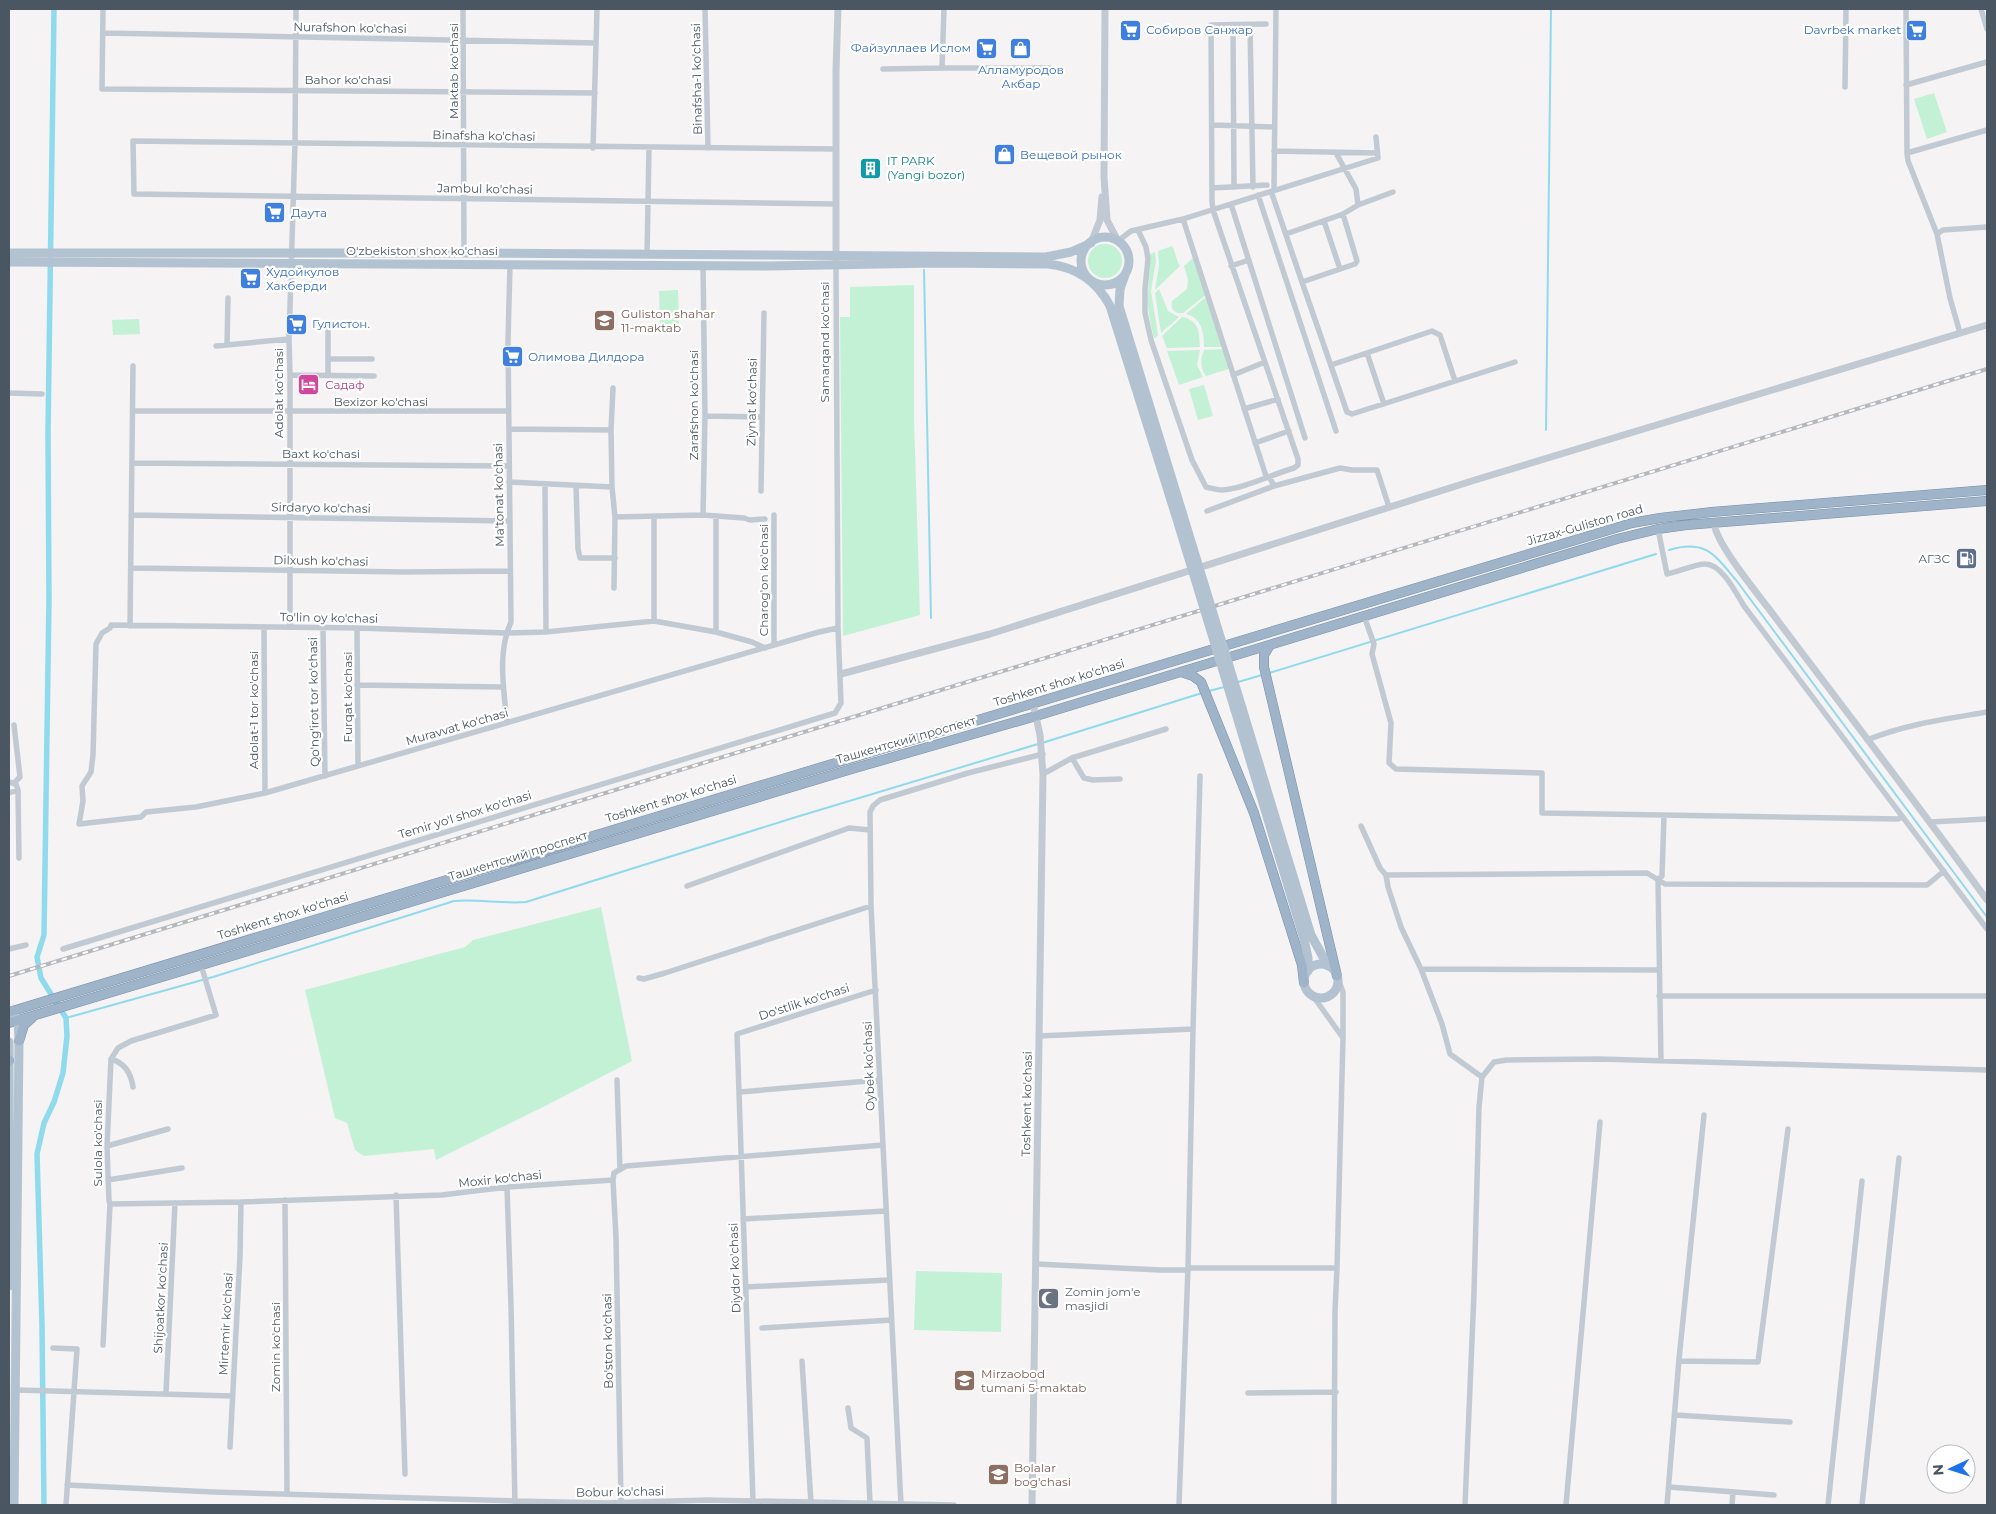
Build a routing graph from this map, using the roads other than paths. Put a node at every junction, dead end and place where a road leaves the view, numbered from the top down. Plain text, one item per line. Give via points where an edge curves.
1 (103, 9) edge
2 (296, 9) edge
3 (464, 9) edge
4 (597, 9) edge
5 (705, 9) edge
6 (838, 9) edge
7 (944, 9) edge
8 (1105, 9) edge
9 (1276, 9) edge
10 (1846, 9) edge
11 (1906, 9) edge
12 (1981, 9) edge
13 (1266, 24) dead end
14 (1233, 25) junction
15 (1250, 25) junction
16 (1987, 29) edge
17 (103, 33) junction
18 (296, 37) junction
19 (464, 40) junction
20 (596, 43) junction
21 (1987, 62) edge
22 (942, 68) junction
23 (1050, 68) dead end
24 (883, 69) dead end
25 (1906, 84) junction
26 (1845, 87) dead end
27 (295, 90) junction
28 (464, 92) junction
29 (595, 93) junction
30 (1213, 125) junction
31 (1234, 126) junction
32 (1252, 127) junction
33 (1274, 127) junction
34 (1987, 130) edge
35 (1376, 137) dead end
36 (295, 143) junction
37 (464, 145) junction
38 (593, 148) junction
39 (649, 148) junction
40 (708, 148) junction
41 (836, 149) junction
42 (1274, 151) junction
43 (1336, 153) junction
44 (1377, 153) junction
45 (1906, 153) junction
46 (1345, 169) junction
47 (1104, 177) junction
48 (1267, 185) dead end
49 (1253, 186) junction
50 (1234, 187) junction
51 (1212, 188) junction
52 (1273, 190) junction
53 (1393, 192) dead end
54 (134, 194) joint
55 (1258, 195) junction
56 (292, 197) junction
57 (464, 199) junction
58 (648, 202) junction
59 (835, 204) junction
60 (1231, 204) junction
61 (1358, 205) junction
62 (1213, 210) junction
63 (1343, 214) junction
64 (1183, 219) junction
65 (1324, 221) junction
66 (1987, 227) edge
67 (1138, 230) junction
68 (1286, 234) junction
69 (1937, 234) junction
70 (1118, 241) junction
71 (1091, 243) junction
72 (9, 253) edge
73 (292, 253) junction
74 (464, 253) junction
75 (647, 255) junction
76 (43, 258) junction
77 (62, 258) junction
78 (937, 259) junction
79 (1249, 260) junction
80 (836, 261) junction
81 (9, 262) edge
82 (292, 263) junction
83 (510, 264) junction
84 (702, 265) junction
85 (1231, 266) junction
86 (1340, 269) junction
87 (1125, 275) junction
88 (1091, 281) junction
89 (1302, 282) junction
90 (228, 298) dead end
91 (764, 313) dead end
92 (1987, 325) edge
93 (328, 331) dead end
94 (1960, 333) junction
95 (289, 339) junction
96 (227, 345) junction
97 (216, 346) dead end
98 (1367, 353) junction
99 (328, 359) junction
100 (372, 359) dead end
101 (1265, 362) junction
102 (1515, 362) dead end
103 (1331, 364) junction
104 (133, 366) dead end
105 (290, 375) junction
106 (1233, 375) junction
107 (328, 376) junction
108 (374, 376) dead end
109 (1455, 381) junction
110 (613, 388) dead end
111 (9, 392) edge
112 (42, 394) dead end
113 (1278, 399) junction
114 (1384, 404) junction
115 (1244, 408) junction
116 (133, 411) junction
117 (508, 411) junction
118 (290, 412) junction
119 (705, 416) junction
120 (762, 417) junction
121 (508, 429) junction
122 (611, 430) junction
123 (1289, 431) junction
124 (1336, 431) dead end
125 (1305, 438) dead end
126 (1255, 443) junction
127 (132, 463) junction
128 (289, 464) junction
129 (509, 466) junction
130 (1266, 476) junction
131 (509, 482) junction
132 (545, 485) junction
133 (576, 486) junction
134 (1274, 486) junction
135 (612, 487) junction
136 (1987, 490) edge
137 (761, 491) dead end
138 (1987, 500) edge
139 (1389, 507) junction
140 (1207, 511) dead end
141 (1178, 512) junction
142 (131, 515) junction
143 (703, 515) junction
144 (774, 515) dead end
145 (615, 517) junction
146 (654, 517) junction
147 (716, 517) junction
148 (290, 518) junction
149 (765, 519) dead end
150 (510, 522) junction
151 (1714, 523) junction
152 (1658, 529) junction
153 (615, 558) junction
154 (131, 568) junction
155 (291, 570) junction
156 (510, 571) junction
157 (614, 588) dead end
158 (1364, 616) junction
159 (654, 621) junction
160 (130, 626) junction
161 (1288, 626) joint
162 (264, 627) junction
163 (290, 627) junction
164 (323, 628) junction
165 (357, 628) junction
166 (838, 628) junction
167 (546, 632) junction
168 (716, 632) junction
169 (506, 633) junction
170 (1292, 638) joint
171 (774, 645) junction
172 (1270, 645) junction
173 (765, 648) junction
174 (1179, 672) junction
175 (841, 674) junction
176 (357, 685) junction
177 (504, 687) junction
178 (1033, 703) junction
179 (1238, 709) junction
180 (1987, 712) edge
181 (1036, 716) junction
182 (507, 723) junction
183 (14, 726) dead end
184 (1166, 729) dead end
185 (1867, 740) junction
186 (1043, 751) junction
187 (1072, 758) junction
188 (358, 766) junction
189 (1043, 774) junction
190 (325, 776) junction
191 (1200, 776) dead end
192 (1120, 779) dead end
193 (11, 782) edge
194 (18, 790) junction
195 (9, 793) edge
196 (265, 793) junction
197 (1664, 816) junction
198 (1903, 817) junction
199 (1987, 819) edge
200 (1930, 822) junction
201 (78, 824) joint
202 (1361, 826) dead end
203 (870, 830) junction
204 (18, 858) dead end
205 (1944, 871) junction
206 (1386, 875) junction
207 (1658, 880) junction
208 (687, 886) dead end
209 (1987, 900) edge
210 (871, 906) junction
211 (1987, 929) edge
212 (26, 945) dead end
213 (9, 949) edge
214 (63, 949) dead end
215 (200, 964) junction
216 (1328, 966) junction
217 (1421, 969) junction
218 (1659, 970) junction
219 (1308, 971) junction
220 (1337, 976) junction
221 (639, 978) dead end
222 (1304, 983) junction
223 (876, 990) junction
224 (1313, 996) junction
225 (1659, 996) junction
226 (1987, 996) edge
227 (10, 1012) edge
228 (36, 1015) junction
229 (18, 1020) junction
230 (9, 1023) edge
231 (1193, 1029) junction
232 (737, 1034) joint
233 (1039, 1036) junction
234 (1343, 1038) junction
235 (19, 1041) junction
236 (9, 1042) edge
237 (111, 1059) junction
238 (9, 1060) edge
239 (1661, 1061) junction
240 (1987, 1070) edge
241 (9, 1074) edge
242 (1482, 1077) junction
243 (617, 1080) dead end
244 (880, 1080) junction
245 (133, 1087) dead end
246 (740, 1092) junction
247 (1704, 1115) dead end
248 (9, 1119) edge
249 (1600, 1122) dead end
250 (9, 1127) edge
251 (168, 1129) dead end
252 (1788, 1129) dead end
253 (883, 1145) junction
254 (107, 1146) junction
255 (740, 1157) junction
256 (1899, 1158) dead end
257 (182, 1168) dead end
258 (620, 1169) junction
259 (9, 1177) edge
260 (108, 1180) junction
261 (613, 1180) junction
262 (1862, 1181) dead end
263 (507, 1187) junction
264 (396, 1196) junction
265 (284, 1200) junction
266 (241, 1202) junction
267 (110, 1204) junction
268 (175, 1204) junction
269 (886, 1211) junction
270 (743, 1218) junction
271 (1036, 1264) junction
272 (1337, 1268) junction
273 (1188, 1269) junction
274 (890, 1280) junction
275 (9, 1286) edge
276 (746, 1287) junction
277 (892, 1320) junction
278 (762, 1328) dead end
279 (103, 1345) dead end
280 (53, 1348) dead end
281 (802, 1361) dead end
282 (1679, 1362) junction
283 (16, 1390) junction
284 (74, 1390) junction
285 (1248, 1392) dead end
286 (1336, 1392) junction
287 (166, 1393) junction
288 (232, 1396) junction
289 (848, 1408) dead end
290 (1675, 1415) junction
291 (1790, 1422) dead end
292 (230, 1447) dead end
293 (405, 1474) dead end
294 (67, 1486) junction
295 (1668, 1487) junction
296 (1733, 1492) junction
297 (287, 1494) junction
298 (1774, 1495) dead end
299 (384, 1498) junction
300 (753, 1501) junction
301 (621, 1502) junction
302 (515, 1503) edge
303 (707, 1503) edge
304 (811, 1503) junction
305 (606, 1504) edge
306 (819, 1504) edge
307 (870, 1504) junction
308 (14, 1505) edge
309 (66, 1505) edge
310 (384, 1505) edge
311 (901, 1505) edge
312 (954, 1505) edge
313 (1032, 1505) edge
314 (1178, 1505) edge
315 (1334, 1505) edge
316 (1465, 1505) edge
317 (1566, 1505) edge
318 (1667, 1505) edge
319 (1732, 1505) edge
320 (1828, 1505) edge
321 (1862, 1505) edge

1 - 17 street
2 - 18 street, Adolat ko'chasi
3 - 19 street, Maktab ko'chasi
4 - 20 street
5 - 40 street, Binafsha-1 ko'chasi
6 - 41 street, Samarqand ko'chasi
7 - 22 street
8 - 47 street
9 - 33 street
10 - 26 street
11 - 25 street
12 - 16 street
13 - 15 street
14 - 15 street
14 - 30 street via 1211,25
14 - 31 street
15 - 32 street
17 - 18 street, Nurafshon ko'chasi
17 - 27 street, Bahor ko'chasi via 102,89
18 - 19 street, Nurafshon ko'chasi
18 - 27 street, Adolat ko'chasi
19 - 20 street, Nurafshon ko'chasi
19 - 28 street, Maktab ko'chasi
20 - 29 street
21 - 25 street
22 - 23 street
22 - 24 street
25 - 45 street
27 - 28 street, Bahor ko'chasi
27 - 36 street, Adolat ko'chasi
28 - 29 street, Bahor ko'chasi
28 - 37 street, Maktab ko'chasi
29 - 38 street
30 - 31 street
30 - 51 street
31 - 32 street
31 - 50 street
32 - 33 street
32 - 49 street
33 - 42 street
34 - 45 street
35 - 44 street
36 - 37 street, Binafsha ko'chasi
36 - 54 street, Binafsha ko'chasi via 133,141
36 - 56 street, Adolat ko'chasi
37 - 38 street, Binafsha ko'chasi
37 - 57 street, Maktab ko'chasi
38 - 39 street, Binafsha ko'chasi
39 - 40 street, Binafsha ko'chasi
39 - 58 street
40 - 41 street, Binafsha ko'chasi
41 - 59 street, Samarqand ko'chasi
42 - 43 street
42 - 52 street
43 - 44 street
43 - 46 street
44 - 46 street via 1378,158
45 - 69 street
46 - 52 street
46 - 61 street via 1356,189
47 - 70 street via 1107,220
47 - 71 street via 1100,220
48 - 49 street
49 - 50 street
50 - 51 street
51 - 62 street
52 - 55 street
52 - 68 street
53 - 61 street
54 - 56 street, Jambul ko'chasi
55 - 60 street
55 - 124 street
56 - 57 street, Jambul ko'chasi
56 - 73 street, Adolat ko'chasi
57 - 58 street, Jambul ko'chasi
57 - 74 street, Maktab ko'chasi
58 - 59 street, Jambul ko'chasi
58 - 75 street
59 - 80 street, Samarqand ko'chasi
60 - 62 street
60 - 79 street
61 - 63 street
62 - 64 street
62 - 85 street
63 - 65 street
63 - 86 street via 1357,261
64 - 67 street
64 - 106 street
65 - 68 street
65 - 86 street
66 - 69 street via 1943,230
67 - 70 street
67 - 130 street via 1148,259 1145,313 1151,340 1192,460 1206,487 1221,490 1248,485
68 - 89 street
69 - 94 street
70 - 71 main road via 1102,238
70 - 87 main road via 1129,259
71 - 78 main road via 1055,256
71 - 88 main road via 1085,249 1082,262
72 - 76 main road, O'zbekiston shox ko'chasi
73 - 74 main road, O'zbekiston shox ko'chasi
73 - 77 main road, O'zbekiston shox ko'chasi
73 - 82 street, Adolat ko'chasi
74 - 75 main road, O'zbekiston shox ko'chasi
75 - 80 main road, O'zbekiston shox ko'chasi
76 - 77 main road, O'zbekiston shox ko'chasi
76 - 81 main road, O'zbekiston shox ko'chasi
77 - 82 main road, O'zbekiston shox ko'chasi
78 - 80 main road
78 - 88 main road via 1048,264 1073,270
79 - 85 street
79 - 125 street
80 - 84 main road, O'zbekiston shox ko'chasi
80 - 166 street, Samarqand ko'chasi
82 - 83 main road, O'zbekiston shox ko'chasi
82 - 95 street, Adolat ko'chasi
83 - 84 main road, O'zbekiston shox ko'chasi
83 - 117 street, Ma'tonat ko'chasi
84 - 119 street, Zarafshon ko'chasi
85 - 101 street
86 - 89 street
87 - 88 main road via 1109,285
87 - 141 main road via 1118,306
88 - 141 main road via 1105,297 1113,315
89 - 103 street
90 - 96 street
91 - 120 street, Ziynat ko'chasi
92 - 94 street
93 - 99 street
94 - 139 street
95 - 96 street
95 - 105 street, Adolat ko'chasi
96 - 97 street
98 - 103 street
98 - 109 street via 1432,331 1440,336
98 - 114 street
99 - 100 street
99 - 107 street
101 - 106 street
101 - 113 street
102 - 109 street
103 - 114 street via 1347,412 1352,414
104 - 116 street
105 - 107 street
105 - 118 street, Adolat ko'chasi
106 - 115 street
107 - 108 street
109 - 114 street
110 - 122 street
111 - 112 street
113 - 115 street
113 - 123 street
115 - 126 street
116 - 118 street, Bexizor ko'chasi
116 - 127 street
117 - 118 street, Bexizor ko'chasi
117 - 121 street, Ma'tonat ko'chasi
118 - 128 street, Adolat ko'chasi
119 - 120 street
119 - 143 street, Zarafshon ko'chasi
120 - 137 street, Ziynat ko'chasi
121 - 122 street
121 - 129 street, Ma'tonat ko'chasi
122 - 135 street
123 - 126 street
123 - 130 street via 1298,465
126 - 130 street
127 - 128 street, Baxt ko'chasi
127 - 142 street
128 - 129 street, Baxt ko'chasi
128 - 148 street, Adolat ko'chasi
129 - 131 street, Ma'tonat ko'chasi
130 - 134 street
131 - 132 street
131 - 150 street, Ma'tonat ko'chasi
132 - 133 street
132 - 167 street
133 - 135 street
133 - 153 street via 580,558
134 - 139 street via 1340,468 1377,470
134 - 140 street
135 - 145 street
136 - 161 highway, Jizzax-Guliston road via 1712,512 1632,523
138 - 151 highway, Jizzax-Guliston road
139 - 175 street via 990,634
141 - 179 main road, bridge
142 - 148 street, Sirdaryo ko'chasi
142 - 154 street
143 - 146 street
143 - 147 street
144 - 171 street, Charog'on ko'chasi
145 - 146 street
145 - 153 street
146 - 159 street
147 - 149 street
147 - 168 street
148 - 150 street, Sirdaryo ko'chasi
148 - 155 street, Adolat ko'chasi
150 - 156 street, Ma'tonat ko'chasi
151 - 152 highway, Jizzax-Guliston road
151 - 185 street via 1715,532 1744,576
152 - 158 highway, Jizzax-Guliston road via 1617,538
152 - 198 street via 1667,574 1705,564 1716,568
153 - 157 street
154 - 155 street, Dilxush ko'chasi
154 - 160 street
155 - 156 street, Dilxush ko'chasi
155 - 163 street, Adolat ko'chasi
156 - 169 street, Ma'tonat ko'chasi via 511,622
158 - 170 highway, Jizzax-Guliston road
158 - 197 street via 1373,641 1372,654 1391,723 1389,760 1393,768 1542,773 1542,813
159 - 167 street, To'lin oy ko'chasi
159 - 168 street, To'lin oy ko'chasi
160 - 162 street, To'lin oy ko'chasi
160 - 201 street, To'lin oy ko'chasi via 111,625 96,644 93,754 90,772 82,786 83,801
161 - 178 highway, Toshkent shox ko'chasi
162 - 163 street, To'lin oy ko'chasi
162 - 196 street, Adolat-1 tor ko'chasi
163 - 164 street, To'lin oy ko'chasi
164 - 165 street, To'lin oy ko'chasi
164 - 190 street, Qo'ng'irot tor ko'chasi
165 - 169 street, To'lin oy ko'chasi
165 - 176 street, Furqat ko'chasi
166 - 171 street, Muravvat ko'chasi
166 - 175 street, Samarqand ko'chasi
167 - 169 street, To'lin oy ko'chasi
168 - 173 street, To'lin oy ko'chasi
169 - 177 street, Ma'tonat ko'chasi via 503,644
170 - 172 highway, Toshkent shox ko'chasi
171 - 173 street, Muravvat ko'chasi
172 - 174 highway, Toshkent shox ko'chasi
172 - 220 highway via 1264,655 1264,667
173 - 182 street, Muravvat ko'chasi
174 - 181 highway, Toshkent shox ko'chasi
174 - 222 highway via 1201,682 1254,813 1302,965
175 - 214 street, Temir yo'l shox ko'chasi via 841,703 834,712
176 - 177 street
176 - 188 street, Furqat ko'chasi
177 - 182 street, Ma'tonat ko'chasi
178 - 181 street, Toshkent ko'chasi
178 - 227 highway, Toshkent shox ko'chasi
179 - 216 main road via 1311,935
179 - 219 main road via 1304,939
180 - 185 street via 1914,724
181 - 186 street, Toshkent ko'chasi
181 - 215 highway, Ташкентский проспект
182 - 188 street, Muravvat ko'chasi
183 - 193 street via 20,777
184 - 187 street
185 - 200 street
186 - 189 street, Toshkent ko'chasi
186 - 203 street, Oybek ko’chasi via 880,800 870,812
187 - 189 street
187 - 192 street via 1084,778
188 - 190 street, Muravvat ko'chasi
189 - 233 street, Toshkent ko'chasi
190 - 196 street, Muravvat ko'chasi
191 - 231 street
193 - 194 street
194 - 195 street
194 - 204 street
196 - 201 street, Muravvat ko'chasi via 196,808 146,812 140,818
197 - 198 street
197 - 207 street via 1662,876
198 - 205 street
199 - 200 street
200 - 209 street
202 - 206 street
203 - 208 street via 849,828
203 - 210 street, Oybek ko’chasi
205 - 207 street via 1928,885 1665,884
205 - 211 street
206 - 207 street via 1647,873
206 - 217 street via 1401,927
207 - 218 street
210 - 221 street via 665,973
210 - 223 street, Oybek ko’chasi
212 - 213 street
215 - 228 highway, Ташкентский проспект
215 - 237 street via 216,1014 131,1041 118,1048
216 - 219 main road via 1318,964
216 - 220 main road
217 - 218 street
217 - 242 street via 1450,1054
218 - 225 street
219 - 222 main road
220 - 224 main road via 1337,986 1331,994 1322,998
220 - 234 street via 1343,992
222 - 224 main road
223 - 232 street, Do'stlik ko'chasi
223 - 244 street, Oybek ko’chasi
224 - 234 street
225 - 226 street
225 - 239 street
227 - 229 main road
227 - 230 main road
228 - 229 highway
228 - 235 highway via 24,1025
229 - 230 highway
229 - 235 main road
231 - 233 street
231 - 273 street
232 - 246 street, Diydor ko'chasi
233 - 271 street, Toshkent ko'chasi
234 - 272 street
235 - 283 main road
236 - 238 main road
237 - 245 street via 126,1068
237 - 254 street, Sulola ko'chasi
238 - 241 main road
239 - 240 street
239 - 242 street via 1507,1060 1494,1062
241 - 248 main road
242 - 316 street
243 - 258 street
244 - 246 street
244 - 253 street, Oybek ko’chasi
246 - 255 street, Diydor ko'chasi
247 - 282 street
248 - 250 main road
249 - 317 street
250 - 259 main road
251 - 254 street
252 - 282 street via 1758,1362
253 - 255 street
253 - 269 street, Oybek ko’chasi
254 - 260 street, Sulola ko'chasi
255 - 258 street
255 - 270 street, Diydor ko'chasi
256 - 321 street
257 - 260 street
258 - 261 street via 614,1173
259 - 275 main road
260 - 267 street, Sulola ko'chasi
261 - 263 street, Moxir ko'chasi
261 - 301 street, Bo'ston ko'chasi
262 - 320 street
263 - 264 street, Moxir ko'chasi via 442,1195
263 - 302 street
264 - 265 street, Moxir ko'chasi
264 - 293 street
265 - 266 street, Moxir ko'chasi
265 - 297 street, Zomin ko'chasi
266 - 268 street, Moxir ko'chasi
266 - 288 street, Mirtemir ko'chasi
267 - 268 street, Moxir ko'chasi
267 - 279 street, Sulola ko'chasi
268 - 287 street, Shijoatkor ko'chasi
269 - 270 street
269 - 274 street, Oybek ko’chasi
270 - 276 street, Diydor ko'chasi
271 - 273 street
271 - 313 street, Toshkent ko'chasi
272 - 273 street
272 - 286 street
273 - 314 street
274 - 276 street
274 - 277 street, Oybek ko’chasi
276 - 300 street, Diydor ko'chasi
277 - 278 street
277 - 311 street, Oybek ko’chasi
280 - 284 street via 77,1350
281 - 304 street
282 - 290 street
283 - 284 street
283 - 308 main road
284 - 287 street
284 - 294 street
285 - 286 street
286 - 315 street
287 - 288 street
288 - 292 street, Mirtemir ko'chasi
289 - 307 street via 850,1428 867,1438
290 - 291 street
290 - 295 street
294 - 297 street, Bobur ko'chasi
294 - 309 street
295 - 296 street
295 - 318 street
296 - 298 street
296 - 319 street
297 - 299 street, Bobur ko'chasi
299 - 302 street, Bobur ko'chasi
299 - 310 street
300 - 303 street, Bobur ko'chasi
300 - 304 street, Bobur ko'chasi
301 - 303 street, Bobur ko'chasi
301 - 305 street, Bobur ko'chasi
302 - 305 street, Bobur ko'chasi
304 - 306 street, Bobur ko'chasi
306 - 307 street, Bobur ko'chasi
307 - 311 street, Bobur ko'chasi
311 - 312 street, Bobur ko'chasi

